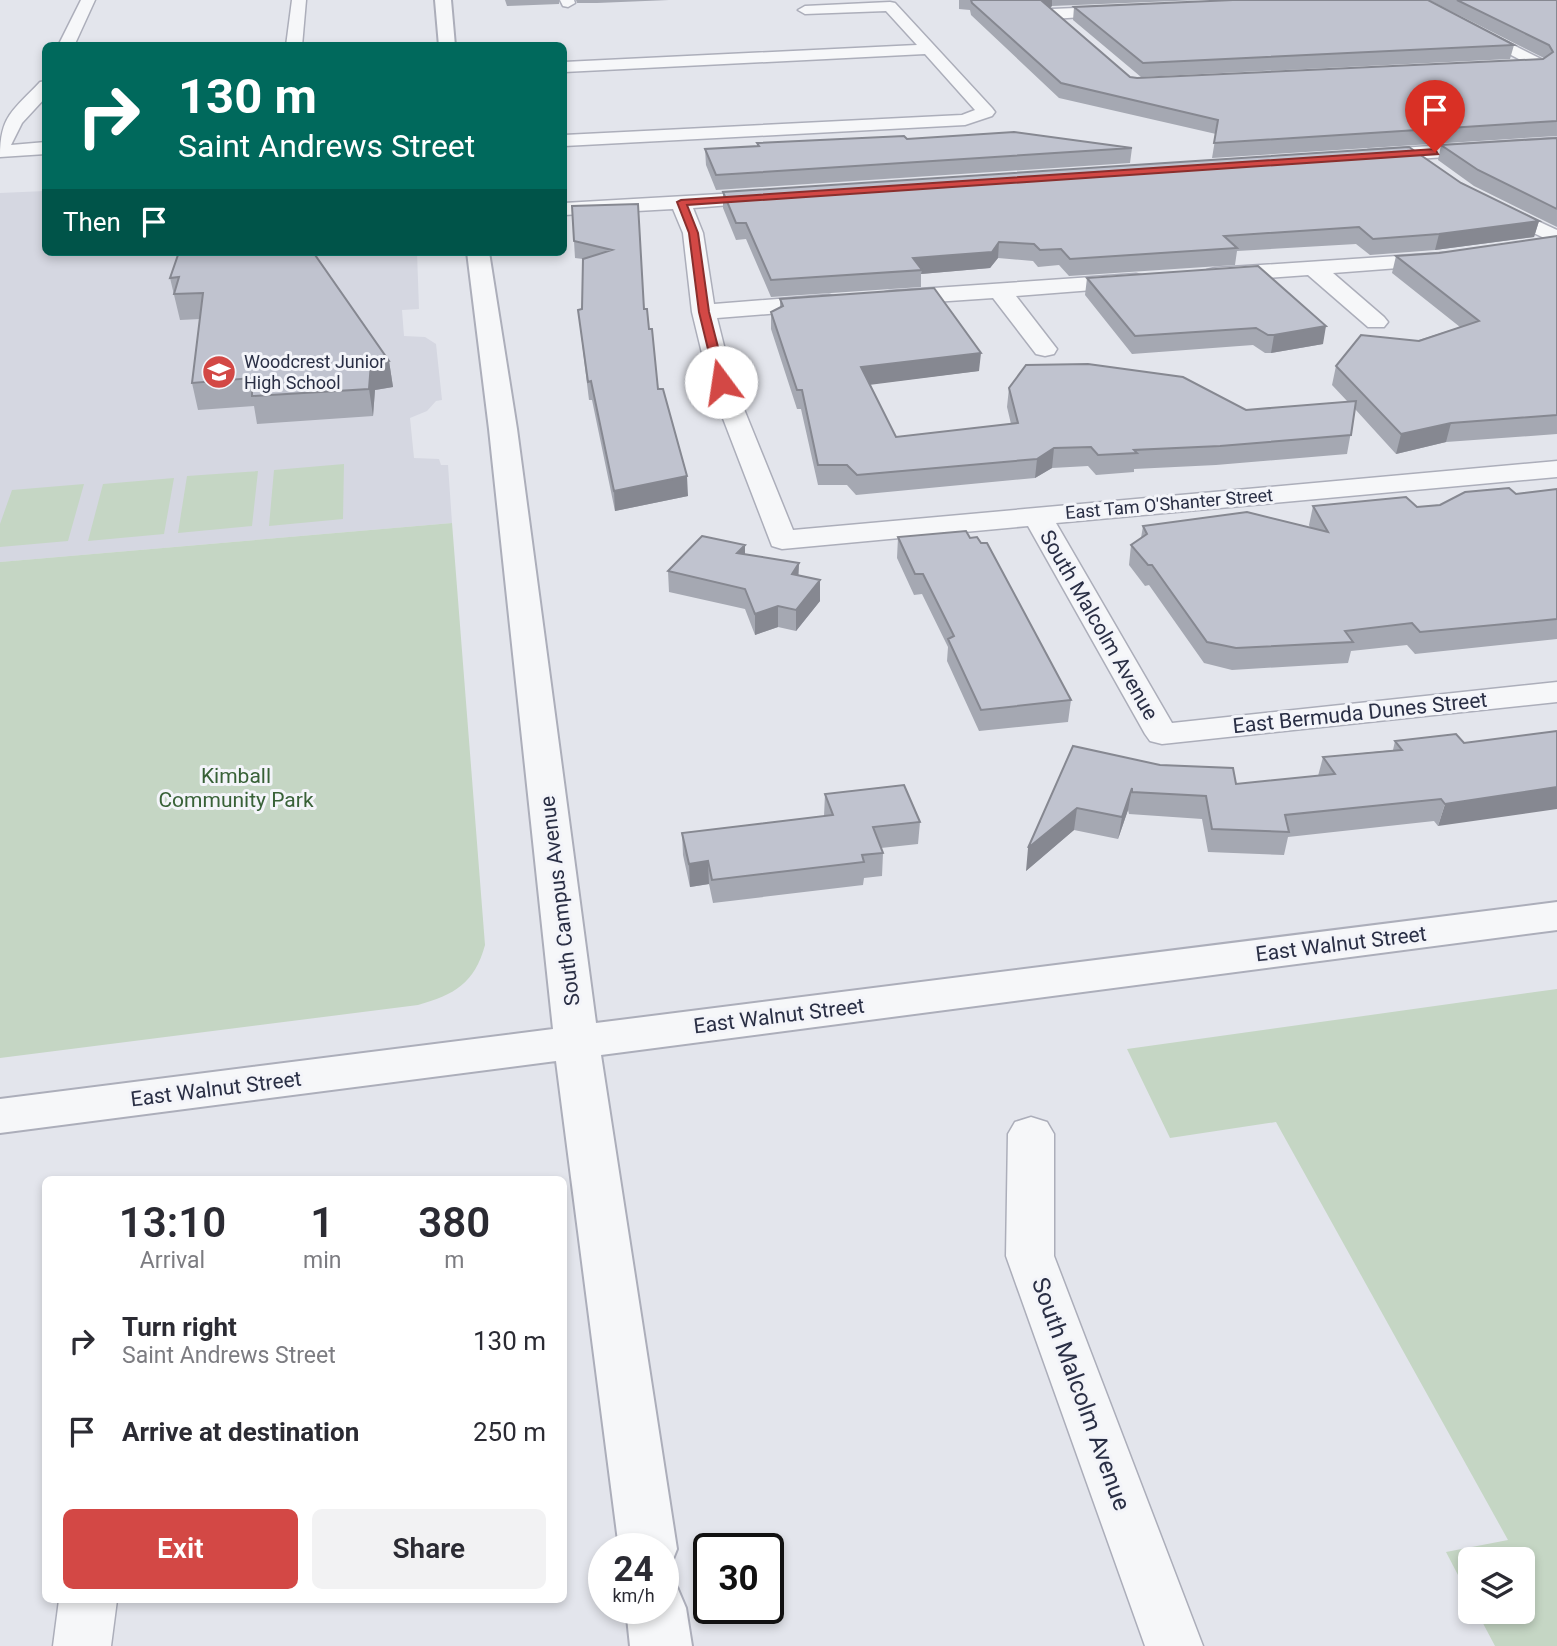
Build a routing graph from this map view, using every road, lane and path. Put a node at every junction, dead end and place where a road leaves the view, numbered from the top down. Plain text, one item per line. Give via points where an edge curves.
1 (88, 0) edge
2 (299, 0) edge
3 (443, 0) edge
4 (1413, 0) edge
5 (805, 10) dead end
6 (1135, 10) edge
7 (1073, 32) edge
8 (68, 42) edge
9 (294, 42) edge
10 (447, 42) edge
11 (929, 50) junction
12 (1539, 65) junction
13 (1504, 66) edge
14 (567, 67) edge
15 (1557, 74) edge
16 (42, 90) edge
17 (567, 141) edge
18 (1557, 144) edge
19 (42, 148) edge
20 (0, 149) edge
21 (1410, 153) junction
22 (1345, 158) edge
23 (1432, 168) edge
24 (788, 196) edge
25 (1476, 198) edge
26 (681, 202) junction
27 (567, 209) edge
28 (1557, 238) edge
29 (1557, 244) edge
30 (1527, 248) edge
31 (479, 256) edge
32 (1461, 256) edge
33 (1314, 268) junction
34 (1191, 277) edge
35 (1163, 279) edge
36 (999, 290) junction
37 (704, 312) junction
38 (1376, 322) dead end
39 (1045, 349) dead end
40 (1557, 469) edge
41 (1037, 516) junction
42 (1557, 692) edge
43 (1162, 734) joint
44 (1557, 916) edge
45 (576, 1042) junction
46 (0, 1116) edge
47 (1031, 1133) dead end
48 (646, 1533) edge
49 (88, 1603) edge
50 (658, 1624) edge
51 (82, 1646) edge
52 (661, 1646) edge
53 (1174, 1646) edge

1 - 8 street
2 - 9 street
3 - 10 street
4 - 12 street
5 - 11 street via 890,6
6 - 7 street via 1052,14
11 - 14 street
11 - 17 street via 986,112 965,120
12 - 13 street
12 - 15 street
16 - 20 street via 14,121
18 - 21 street
19 - 20 street
21 - 22 street
21 - 23 street
24 - 26 street
25 - 28 street
26 - 27 street
26 - 37 street via 694,233
29 - 30 street
31 - 45 street, South Campus Avenue
32 - 33 street
33 - 34 street
33 - 38 street
35 - 36 street
36 - 37 street
36 - 39 street
37 - 41 street, East Tam O'Shanter Street via 721,382 782,540
40 - 41 street, East Tam O'Shanter Street
41 - 43 street, South Malcolm Avenue
42 - 43 street, East Bermuda Dunes Street
44 - 45 street, East Walnut Street
45 - 46 street, East Walnut Street
45 - 48 street, South Campus Avenue
47 - 53 street, South Malcolm Avenue via 1030,1256
49 - 51 street
50 - 52 street

